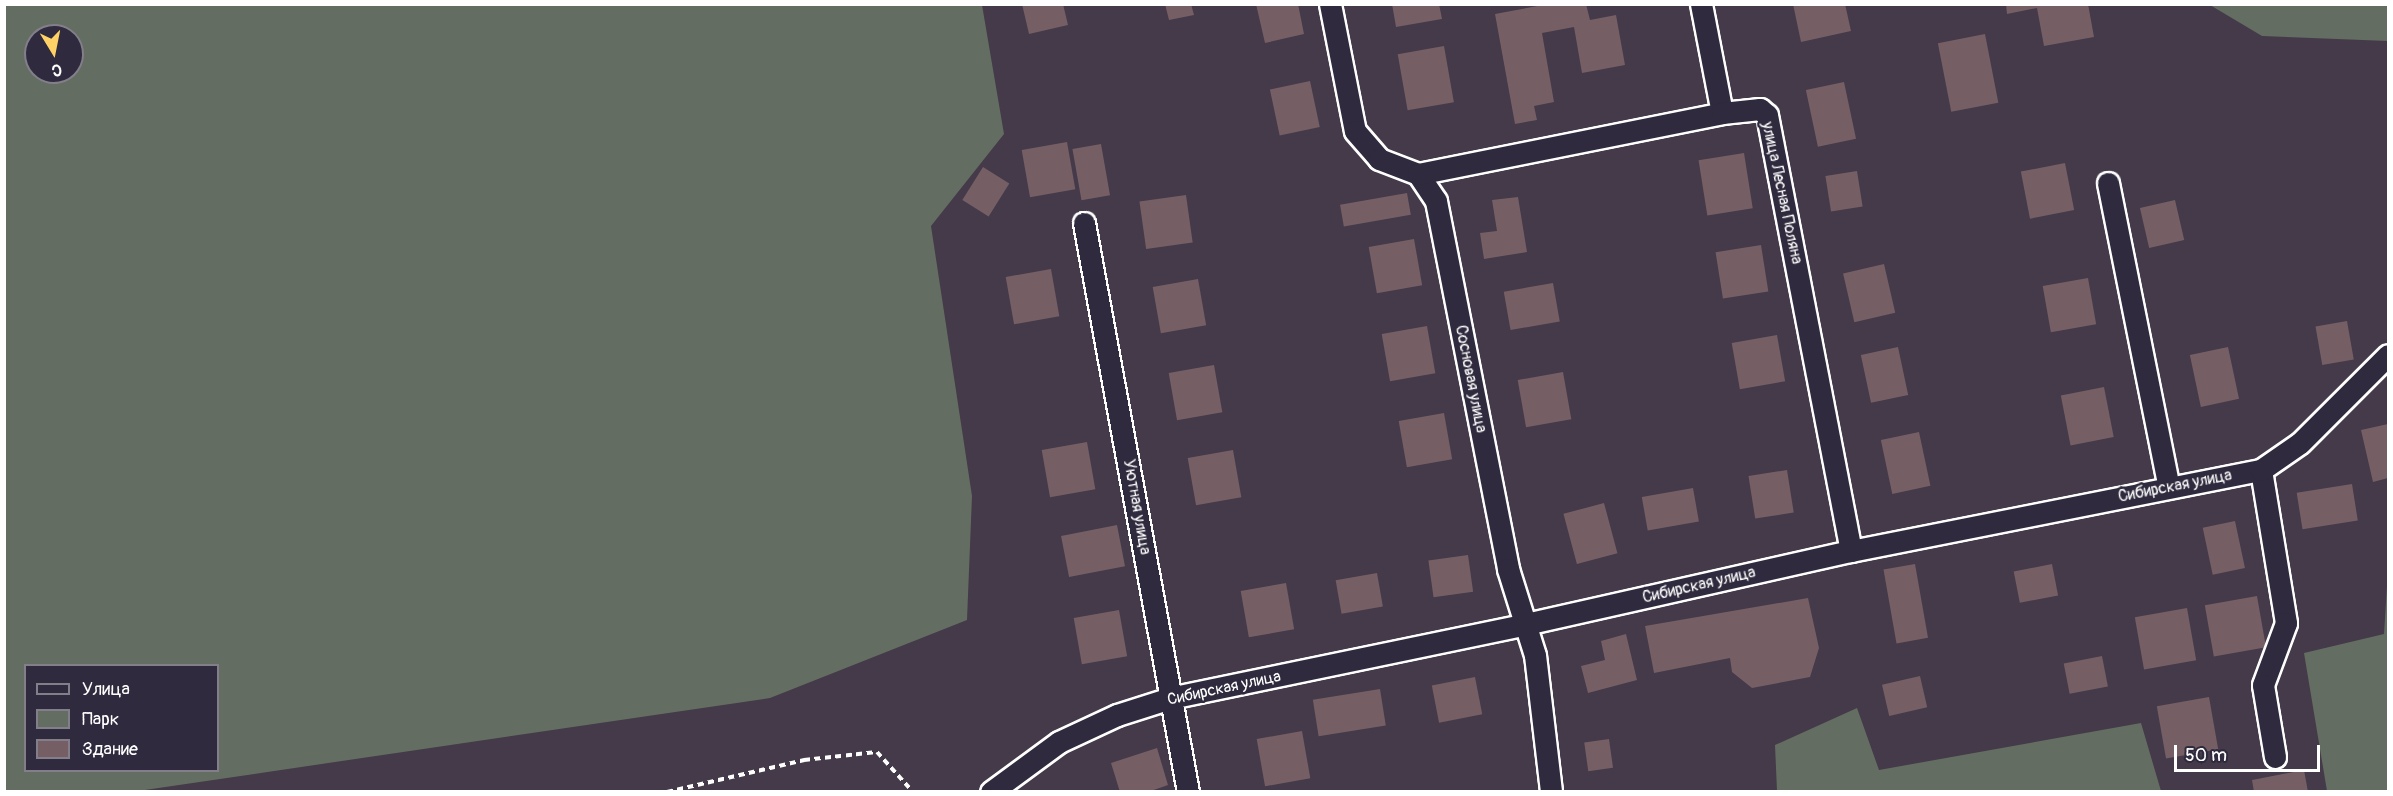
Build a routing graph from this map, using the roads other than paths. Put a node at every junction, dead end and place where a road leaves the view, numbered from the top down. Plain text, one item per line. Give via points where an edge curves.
1 (1330, 4) edge
2 (1701, 4) edge
3 (1722, 113) junction
4 (1418, 174) junction
5 (2108, 183) dead end
6 (1084, 223) dead end
7 (2388, 355) edge
8 (2261, 470) junction
9 (2169, 487) junction
10 (1851, 551) junction
11 (1526, 624) junction
12 (1170, 698) junction
13 (2275, 757) dead end
14 (991, 792) edge
15 (1188, 792) edge
16 (1551, 792) edge

1 - 4 street via 1355,131 1378,159
2 - 3 street
3 - 4 street, улица Лесная Поляна
3 - 10 street, улица Лесная Поляна via 1751,108 1767,115
4 - 11 street, Сосновая улица via 1436,201 1508,569
5 - 9 street
6 - 12 street, Уютная улица
7 - 8 street, Сибирская улица via 2300,443
8 - 9 street, Сибирская улица
8 - 13 street via 2286,623 2263,685
9 - 10 street, Сибирская улица
10 - 11 street, Сибирская улица
11 - 12 street, Сибирская улица
11 - 16 street, Сосновая улица via 1542,699
12 - 14 street, Сибирская улица via 1117,715 1059,742
12 - 15 street, Уютная улица

